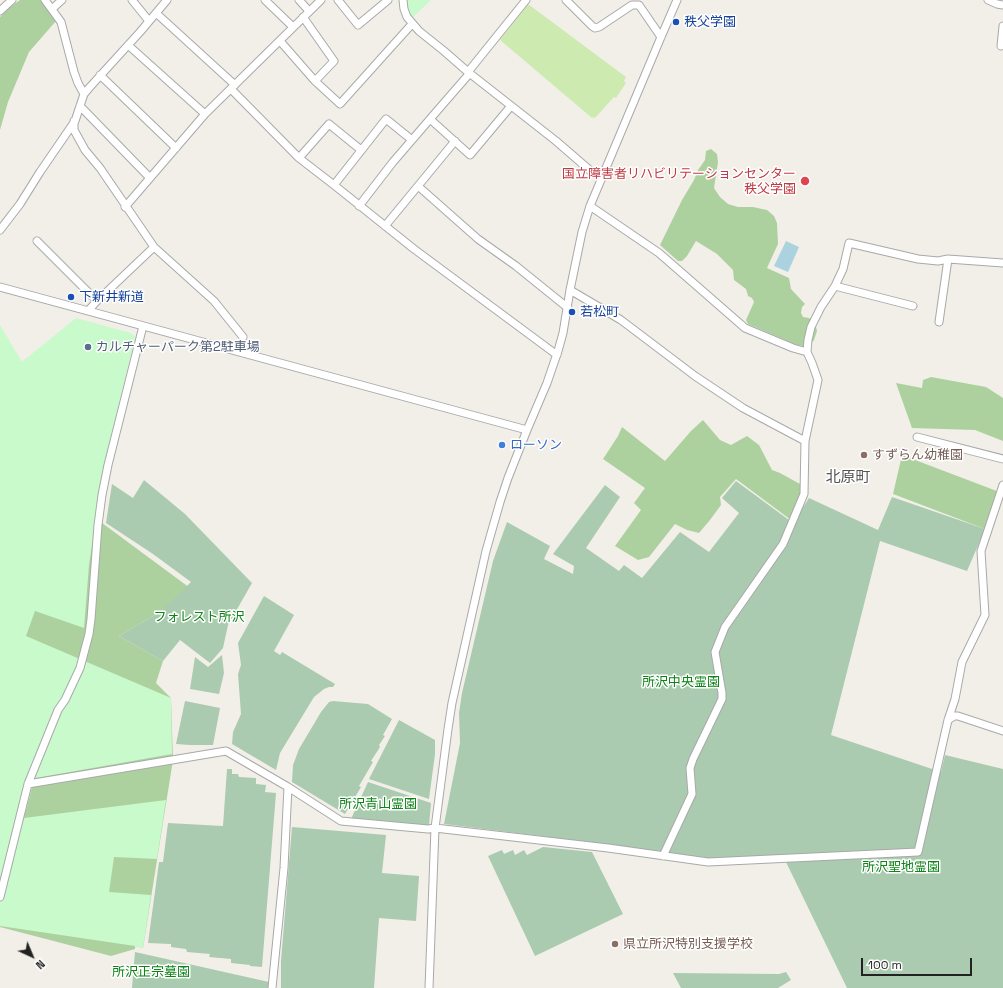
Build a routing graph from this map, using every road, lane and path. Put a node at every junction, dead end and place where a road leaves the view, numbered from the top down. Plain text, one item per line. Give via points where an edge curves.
1 (12, 0) edge
2 (45, 0) edge
3 (62, 0) edge
4 (132, 0) edge
5 (167, 0) edge
6 (265, 0) edge
7 (299, 0) edge
8 (321, 0) edge
9 (338, 0) edge
10 (388, 0) edge
11 (402, 0) edge
12 (526, 0) edge
13 (566, 0) edge
14 (677, 0) edge
15 (988, 0) edge
16 (636, 2) edge
17 (1003, 5) edge
18 (52, 9) junction
19 (0, 11) edge
20 (310, 11) junction
21 (156, 13) junction
22 (303, 17) junction
23 (149, 21) junction
24 (412, 24) junction
25 (1003, 26) edge
26 (293, 27) junction
27 (660, 37) junction
28 (280, 41) junction
29 (128, 45) junction
30 (1001, 46) dead end
31 (469, 73) junction
32 (100, 75) junction
33 (315, 81) junction
34 (233, 87) junction
35 (84, 94) junction
36 (80, 106) junction
37 (511, 106) junction
38 (205, 114) junction
39 (430, 119) junction
40 (74, 121) junction
41 (412, 140) junction
42 (454, 141) junction
43 (176, 148) junction
44 (361, 150) junction
45 (299, 158) junction
46 (601, 177) junction
47 (150, 178) junction
48 (334, 185) junction
49 (418, 186) junction
50 (360, 206) junction
51 (590, 206) junction
52 (125, 207) junction
53 (385, 226) junction
54 (0, 230) edge
55 (37, 240) dead end
56 (154, 247) junction
57 (948, 259) junction
58 (1003, 263) edge
59 (835, 286) junction
60 (0, 287) edge
61 (570, 290) junction
62 (97, 302) junction
63 (913, 306) dead end
64 (568, 308) junction
65 (88, 311) junction
66 (939, 322) dead end
67 (143, 326) junction
68 (243, 337) dead end
69 (806, 352) junction
70 (557, 355) junction
71 (527, 430) junction
72 (917, 437) dead end
73 (805, 441) junction
74 (1003, 459) edge
75 (1003, 485) edge
76 (948, 720) junction
77 (1003, 731) edge
78 (28, 784) junction
79 (288, 787) junction
80 (435, 828) junction
81 (663, 856) junction
82 (0, 897) edge
83 (272, 988) edge
84 (429, 988) edge

1 - 19 street
2 - 18 street
3 - 18 street
4 - 23 street
5 - 21 street
6 - 26 street
7 - 20 street
8 - 20 street
9 - 10 street via 358,25
11 - 24 street via 407,18
12 - 31 street
13 - 16 street via 595,28
14 - 27 street
15 - 17 street
16 - 27 street
18 - 35 street via 61,22 74,72
20 - 22 street
21 - 23 street
21 - 34 street
22 - 26 street
22 - 33 street via 334,61
23 - 29 street
24 - 31 street
24 - 33 street via 340,104
25 - 30 street
26 - 28 street
27 - 46 street
28 - 33 street
28 - 34 street
29 - 32 street
29 - 38 street
31 - 37 street
31 - 39 street
32 - 35 street
32 - 43 street
34 - 38 street
34 - 45 street
35 - 36 street
36 - 40 street
36 - 47 street
37 - 42 street via 470,155
37 - 46 street
38 - 43 street
39 - 41 street
39 - 42 street
40 - 52 street via 74,130 85,150
40 - 54 street
41 - 44 street via 386,119
41 - 50 street
42 - 49 street
43 - 47 street
44 - 45 street via 329,124
44 - 48 street
45 - 48 street
46 - 51 street
47 - 52 street
48 - 50 street
49 - 53 street
49 - 64 street via 478,239
50 - 53 street
51 - 61 street
51 - 69 street via 659,252 745,328
52 - 56 street
53 - 70 street
55 - 62 street
56 - 62 street
56 - 68 street via 214,301
57 - 58 street
57 - 59 street via 918,259 849,242 843,269
57 - 66 street
59 - 63 street
59 - 69 street via 811,327
60 - 65 street
61 - 64 street
61 - 73 street via 621,320 695,376 743,408
62 - 65 street
64 - 70 street
65 - 67 street
67 - 71 street
67 - 78 street via 102,495 91,619 80,668 58,710
69 - 73 street via 818,380
70 - 71 street
71 - 80 street via 500,502 486,551 452,703
72 - 74 street
73 - 81 street via 804,494 783,544 725,627 715,652 722,699 693,758 690,768 692,794
75 - 76 street via 981,551 985,615 962,662
76 - 77 street via 958,716
76 - 81 street via 918,852 718,862
78 - 79 street via 226,751
78 - 82 street
79 - 80 street via 341,821
79 - 83 street via 284,868
80 - 81 street
80 - 84 street

